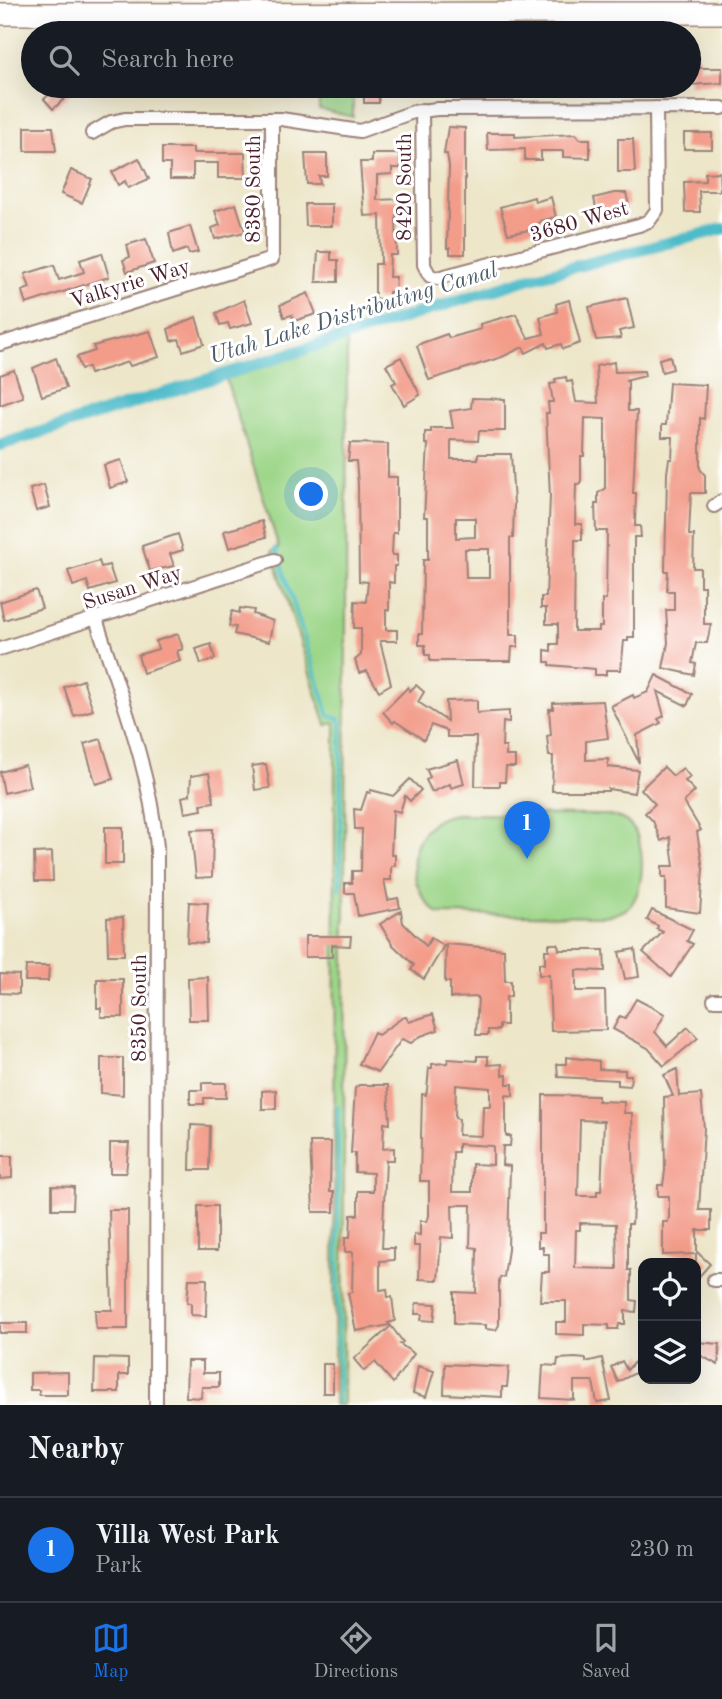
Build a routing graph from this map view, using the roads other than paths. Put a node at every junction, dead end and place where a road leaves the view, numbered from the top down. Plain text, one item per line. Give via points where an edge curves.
1 (0, 13) edge
2 (722, 13) edge
3 (656, 108) junction
4 (722, 108) edge
5 (422, 110) junction
6 (272, 119) junction
7 (92, 133) dead end
8 (272, 259) joint
9 (424, 265) joint
10 (0, 344) edge
11 (275, 560) dead end
12 (96, 620) junction
13 (0, 649) edge
14 (156, 1405) edge

1 - 2 highway
3 - 4 street
3 - 5 street
3 - 9 street, 3680 West via 654,216 639,225 447,277 430,276
5 - 6 street via 360,131
5 - 9 street, 8420 South
6 - 7 street via 120,119
6 - 8 street, 8380 South
8 - 10 street, Valkyrie Way
11 - 12 street, Susan Way
12 - 13 street, Susan Way
12 - 14 street, 8350 South via 145,776 157,848

